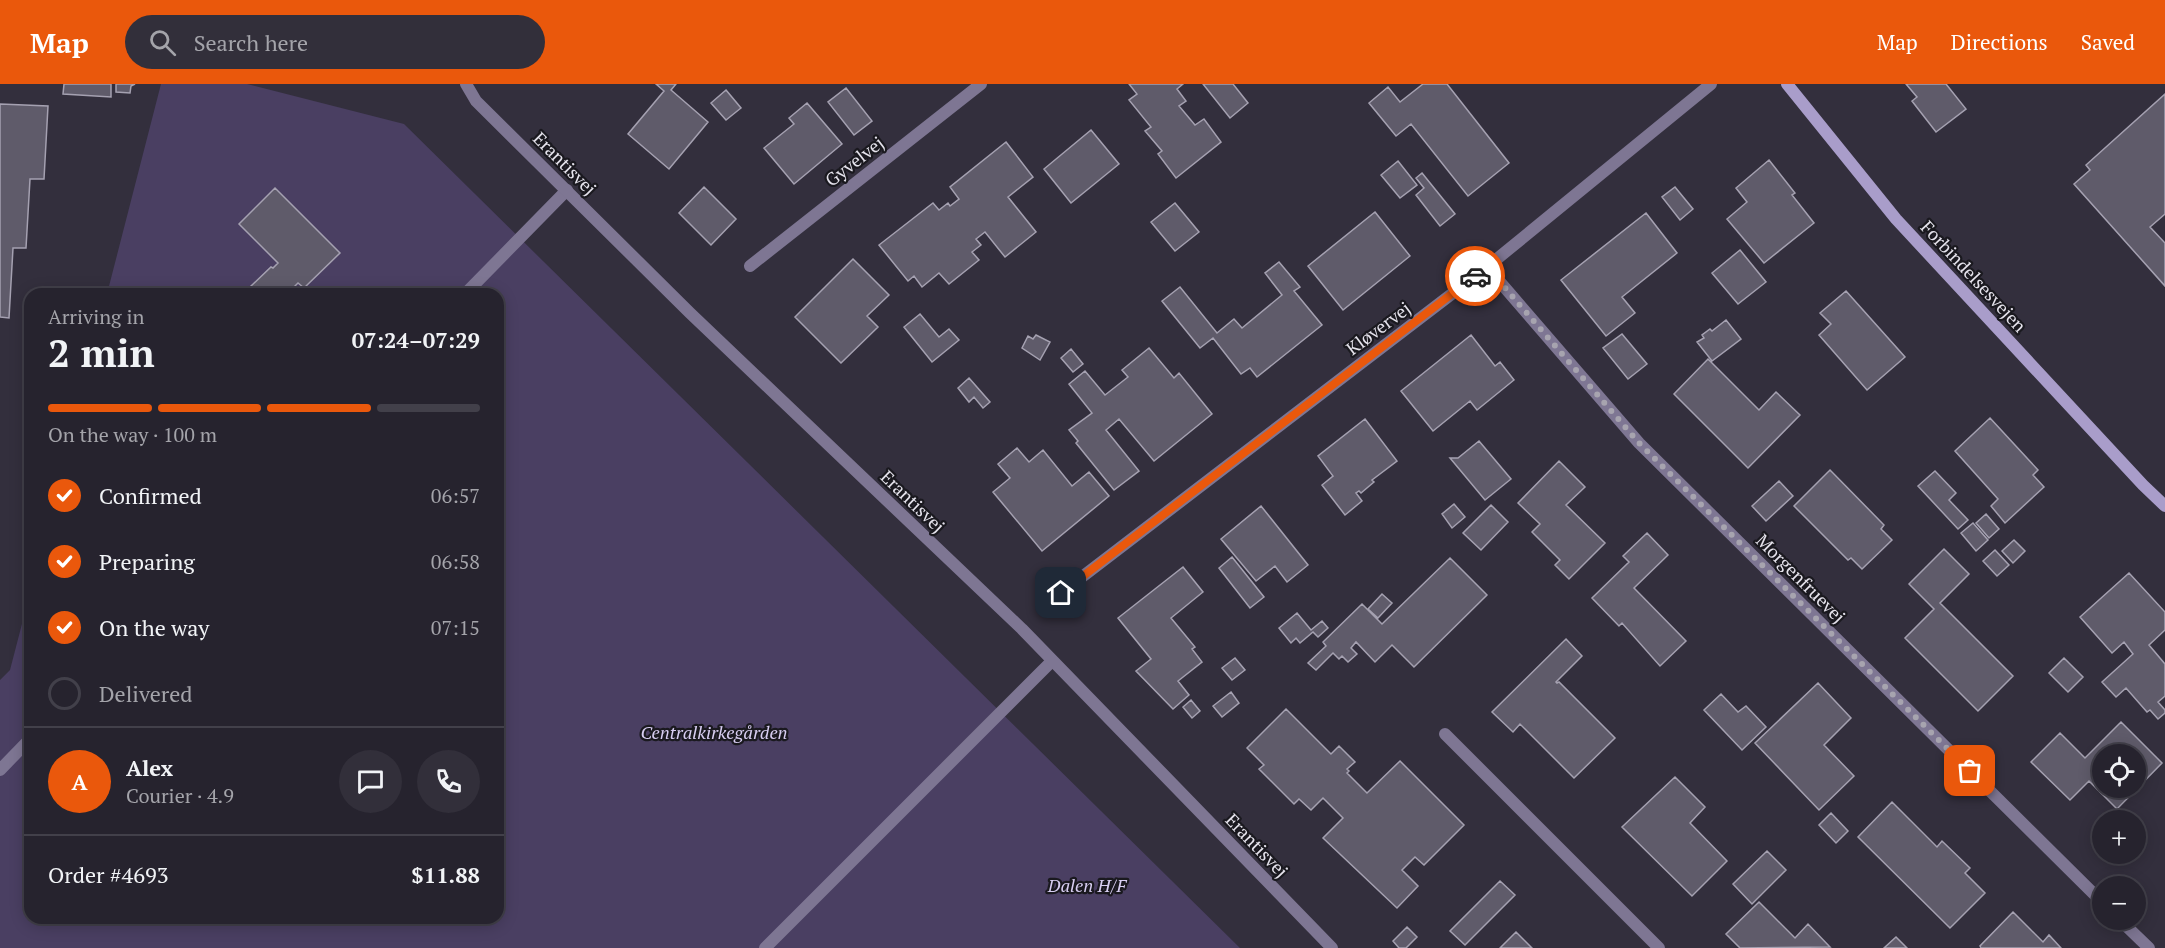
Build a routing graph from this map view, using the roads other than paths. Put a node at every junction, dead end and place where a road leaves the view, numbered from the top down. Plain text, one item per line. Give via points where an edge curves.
1 (466, 84) edge
2 (981, 84) edge
3 (1711, 84) edge
4 (1787, 84) edge
5 (567, 190) junction
6 (750, 266) dead end
7 (1487, 267) junction
8 (471, 288) edge
9 (2143, 485) junction
10 (2165, 506) edge
11 (2165, 513) edge
12 (1061, 593) dead end
13 (1052, 662) junction
14 (1445, 734) dead end
15 (24, 745) edge
16 (0, 770) edge
17 (2092, 892) edge
18 (2130, 930) edge
19 (1656, 947) edge
20 (765, 948) edge
21 (1332, 948) edge
22 (2149, 948) edge

1 - 5 street, Erantisvej via 477,101
2 - 6 street, Gyvelvej
3 - 7 street, Kløvervej
4 - 9 street, Forbindelsesvejen via 1896,219
5 - 8 street
5 - 13 street, Erantisvej
7 - 12 street, Kløvervej
7 - 17 street, Morgenfruevej via 1639,443
9 - 10 street, Forbindelsesvejen
9 - 11 street, Forbindelsesvejen
13 - 20 street
13 - 21 street, Erantisvej
14 - 19 street
15 - 16 street
18 - 22 street

